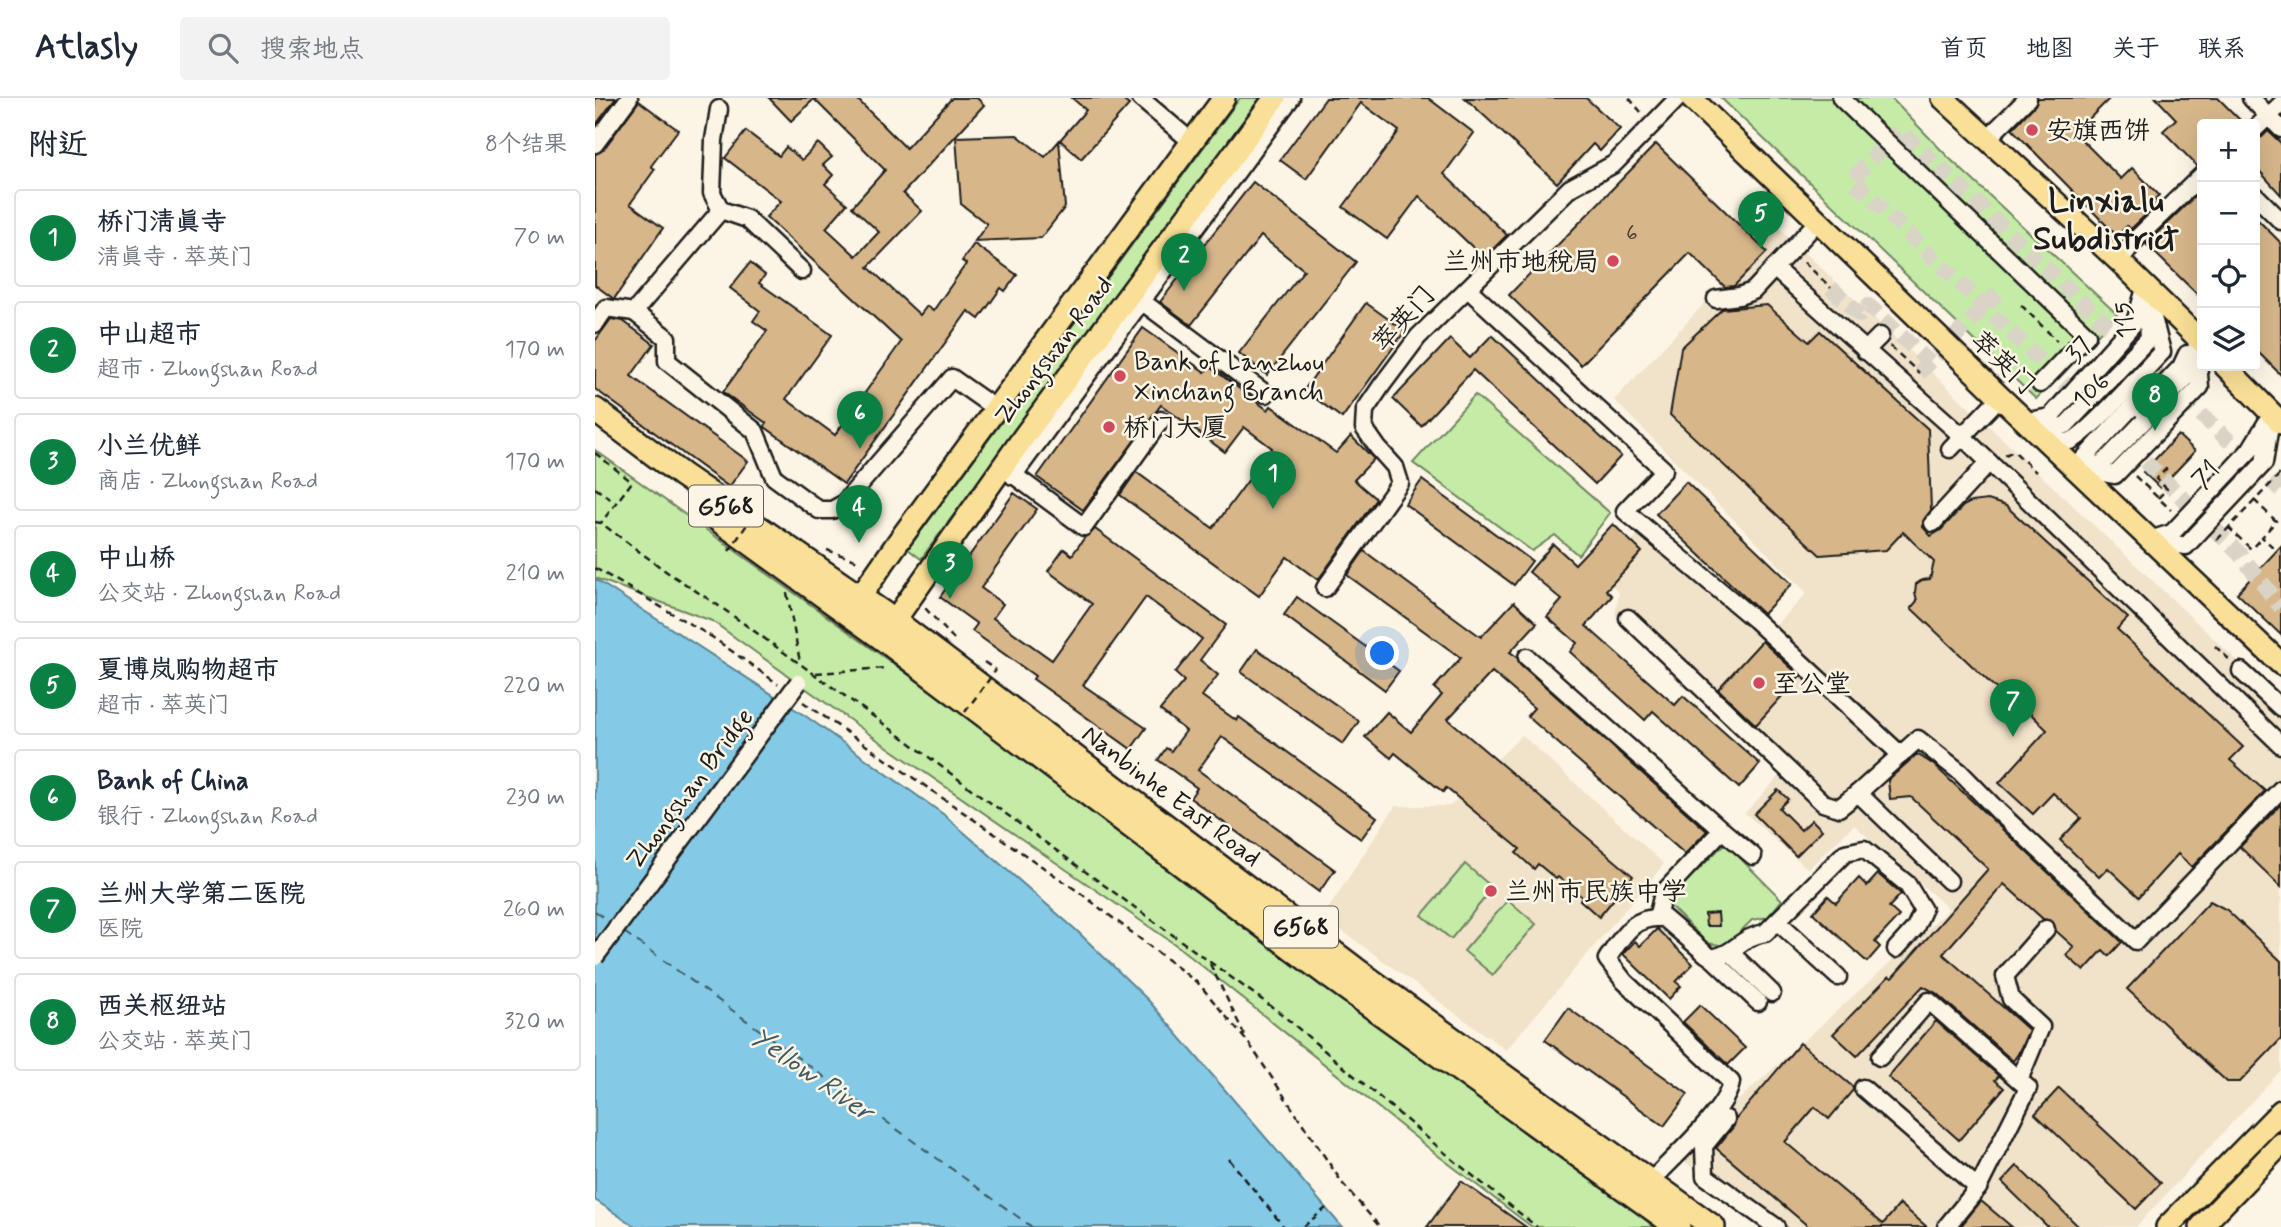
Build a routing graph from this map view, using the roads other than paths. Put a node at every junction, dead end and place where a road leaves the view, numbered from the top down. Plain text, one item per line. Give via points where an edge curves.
1 (629, 98) edge
2 (1140, 98) edge
3 (1224, 98) edge
4 (1275, 98) edge
5 (1291, 98) edge
6 (1678, 98) edge
7 (1691, 98) edge
8 (1841, 98) edge
9 (1943, 98) edge
10 (2028, 98) edge
11 (2251, 98) edge
12 (2281, 104) edge
13 (719, 109) dead end
14 (2268, 116) junction
15 (2260, 123) edge
16 (2281, 128) edge
17 (1987, 139) junction
18 (1192, 142) junction
19 (595, 144) edge
20 (2197, 180) edge
21 (2260, 200) edge
22 (721, 210) junction
23 (1818, 221) junction
24 (2281, 221) edge
25 (2119, 261) junction
26 (1774, 268) junction
27 (802, 271) dead end
28 (2145, 287) junction
29 (1468, 289) junction
30 (1135, 297) junction
31 (1716, 299) dead end
32 (600, 304) edge
33 (634, 312) junction
34 (595, 324) edge
35 (1880, 336) road end
36 (2197, 338) edge
37 (2197, 343) edge
38 (1865, 351) junction
39 (2200, 371) edge
40 (2230, 371) edge
41 (2040, 384) dead end
42 (1266, 394) dead end
43 (2000, 397) junction
44 (996, 409) junction
45 (595, 410) edge
46 (2276, 418) edge
47 (1161, 420) dead end
48 (2025, 421) junction
49 (595, 430) edge
50 (1962, 436) junction
51 (1950, 449) dead end
52 (1989, 462) junction
53 (2075, 468) junction
54 (1008, 471) junction
55 (1933, 523) dead end
56 (2151, 540) junction
57 (1325, 588) dead end
58 (855, 607) junction
59 (1628, 618) dead end
60 (888, 629) junction
61 (1527, 657) dead end
62 (2281, 664) edge
63 (2241, 671) road end
64 (799, 691) road end
65 (2281, 708) edge
66 (2281, 745) edge
67 (1901, 755) junction
68 (2281, 789) edge
69 (1858, 793) junction
70 (1722, 830) junction
71 (1753, 856) dead end
72 (1949, 881) dead end
73 (1657, 918) junction
74 (1777, 921) junction
75 (2046, 929) dead end
76 (1896, 949) dead end
77 (1730, 952) junction
78 (595, 957) edge
79 (1712, 958) junction
80 (1837, 977) dead end
81 (1880, 1057) dead end
82 (2019, 1080) junction
83 (1863, 1088) dead end
84 (2281, 1111) edge
85 (1726, 1119) dead end
86 (2281, 1129) edge
87 (2281, 1144) edge
88 (2281, 1159) edge
89 (1651, 1181) junction
90 (1978, 1188) junction
91 (1678, 1227) edge
92 (1713, 1227) edge
93 (1776, 1227) edge
94 (1946, 1227) edge
95 (2167, 1227) edge
96 (2187, 1227) edge
97 (2201, 1227) edge
98 (2215, 1227) edge

1 - 19 street
2 - 18 street
3 - 18 main road, Zhongshan Road
4 - 30 main road, Zhongshan Road
5 - 30 street
6 - 29 street, 萃英门 via 1614,164 1570,188
7 - 23 main road, 萃英门
8 - 41 street via 2087,335
9 - 17 main road
10 - 17 street
11 - 14 street
12 - 14 street
13 - 22 street via 712,193
14 - 15 street
14 - 16 street
17 - 25 main road
18 - 44 main road, Zhongshan Road
20 - 25 street
21 - 24 street
22 - 27 street via 747,219
22 - 33 street
23 - 26 street
23 - 43 main road, 萃英门
25 - 28 main road
26 - 31 street via 1753,290
26 - 38 street
28 - 36 main road
28 - 48 street via 2140,331 2056,422
28 - 48 street, 106 via 2162,352 2071,441 2053,441
29 - 57 street, 萃英门 via 1418,337 1365,410 1364,428 1395,467 1400,483
29 - 67 street via 1664,470 1625,511 1755,620
30 - 42 street
30 - 54 main road, Zhongshan Road
32 - 33 street
32 - 34 street
33 - 44 street via 667,338 667,360 755,431 774,477 820,510 843,504 953,377
35 - 38 street
37 - 53 street via 2181,367 2096,457
38 - 50 street
39 - 53 street via 2200,387 2115,475
40 - 46 main road
43 - 48 main road, 萃英门
43 - 50 street
44 - 58 main road, Zhongshan Road
45 - 58 highway, Nanbinhe East Road / G568
46 - 56 street
46 - 56 street via 2264,463 2186,546
47 - 54 street via 1084,527
48 - 53 main road, 萃英门
49 - 58 highway, Nanbinhe East Road / G568
50 - 51 street
50 - 52 street
52 - 55 street
52 - 66 street
53 - 56 main road, 萃英门
54 - 60 main road, Zhongshan Road
56 - 62 main road, 萃英门
58 - 60 highway, Nanbinhe East Road / G568
59 - 69 street via 1823,803 1839,808
60 - 89 highway, Nanbinhe East Road / G568
60 - 91 highway, Nanbinhe East Road / G568 via 1332,978
61 - 70 street
63 - 65 street
64 - 78 street, Zhongshan Bridge, bridge
67 - 68 street via 1918,740 1932,749 2136,942
67 - 69 street
69 - 72 street
70 - 71 street
70 - 73 street via 1663,893
73 - 79 street via 1664,918
73 - 89 street via 1642,919 1623,935 1607,960 1731,1082 1716,1112
74 - 76 street via 1845,853 1864,849 1907,884 1923,910 1915,928
74 - 77 street
74 - 80 street
75 - 82 street via 2005,976 2011,999 2041,1027
77 - 79 street
77 - 79 street via 1765,997
81 - 82 street via 1929,1001
82 - 90 street via 2028,1088
83 - 90 street
84 - 95 main road
85 - 93 street via 1704,1146 1705,1175
86 - 96 main road
87 - 97 main road
88 - 98 main road
89 - 92 highway, Nanbinhe East Road / G568
90 - 94 street

